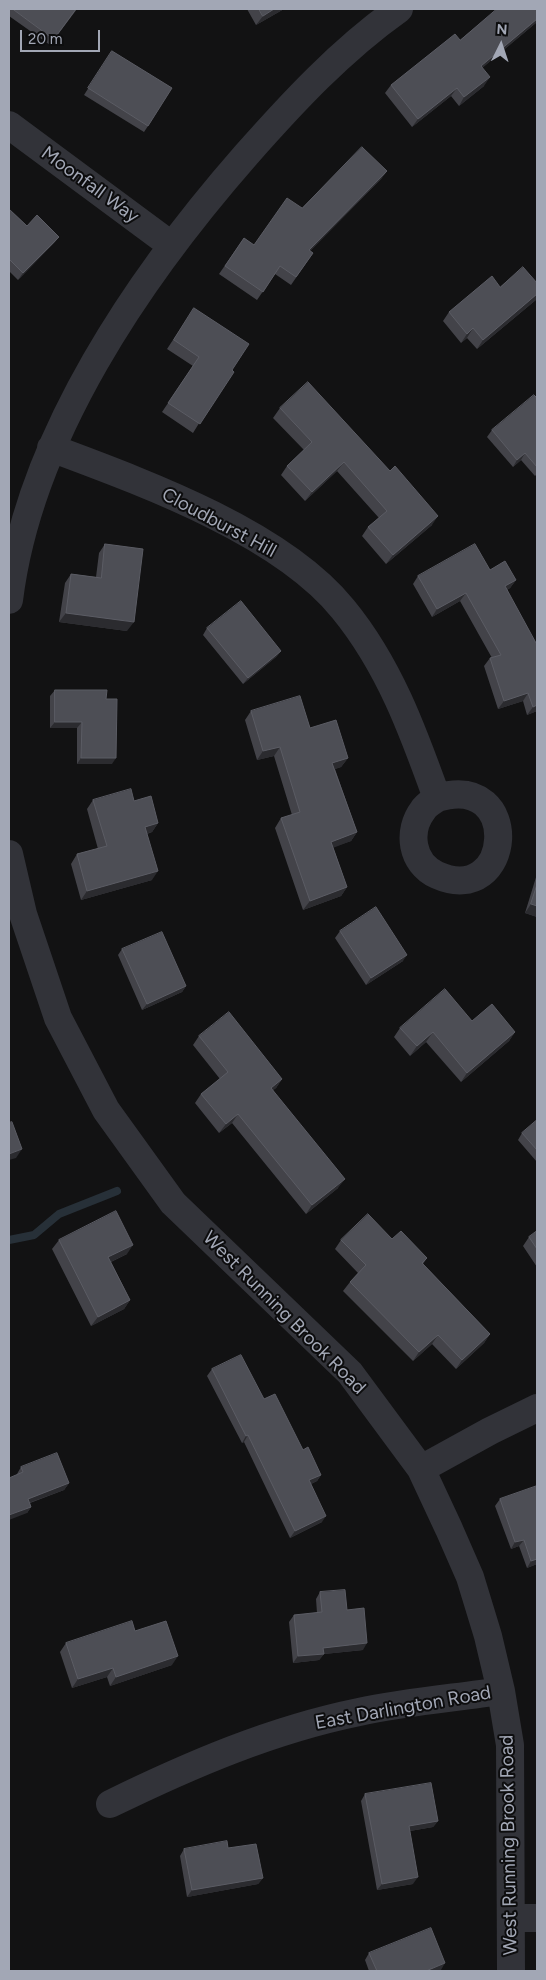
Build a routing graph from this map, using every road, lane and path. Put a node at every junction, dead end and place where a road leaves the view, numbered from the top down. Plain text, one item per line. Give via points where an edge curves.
1 (388, 12) edge
2 (9, 125) edge
3 (171, 245) junction
4 (51, 448) junction
5 (9, 600) edge
6 (437, 798) dead end
7 (9, 854) edge
8 (537, 1408) edge
9 (421, 1469) junction
10 (501, 1691) junction
11 (110, 1804) dead end
12 (510, 1918) junction
13 (537, 1918) edge
14 (511, 1971) edge

1 - 3 street via 277,120
2 - 3 street, Moonfall Way
3 - 4 street via 122,316
4 - 5 street via 23,531
4 - 6 street, Cloudburst Hill via 127,475 204,511 263,542 308,574 343,608 392,683
7 - 9 street, West Running Brook Road via 23,914 58,1018 106,1110 172,1203 350,1373
8 - 9 street
9 - 10 street, West Running Brook Road via 470,1577
10 - 11 street, East Darlington Road via 359,1712 302,1726 192,1765
10 - 12 street, West Running Brook Road via 510,1745
12 - 13 street
12 - 14 street, West Running Brook Road

